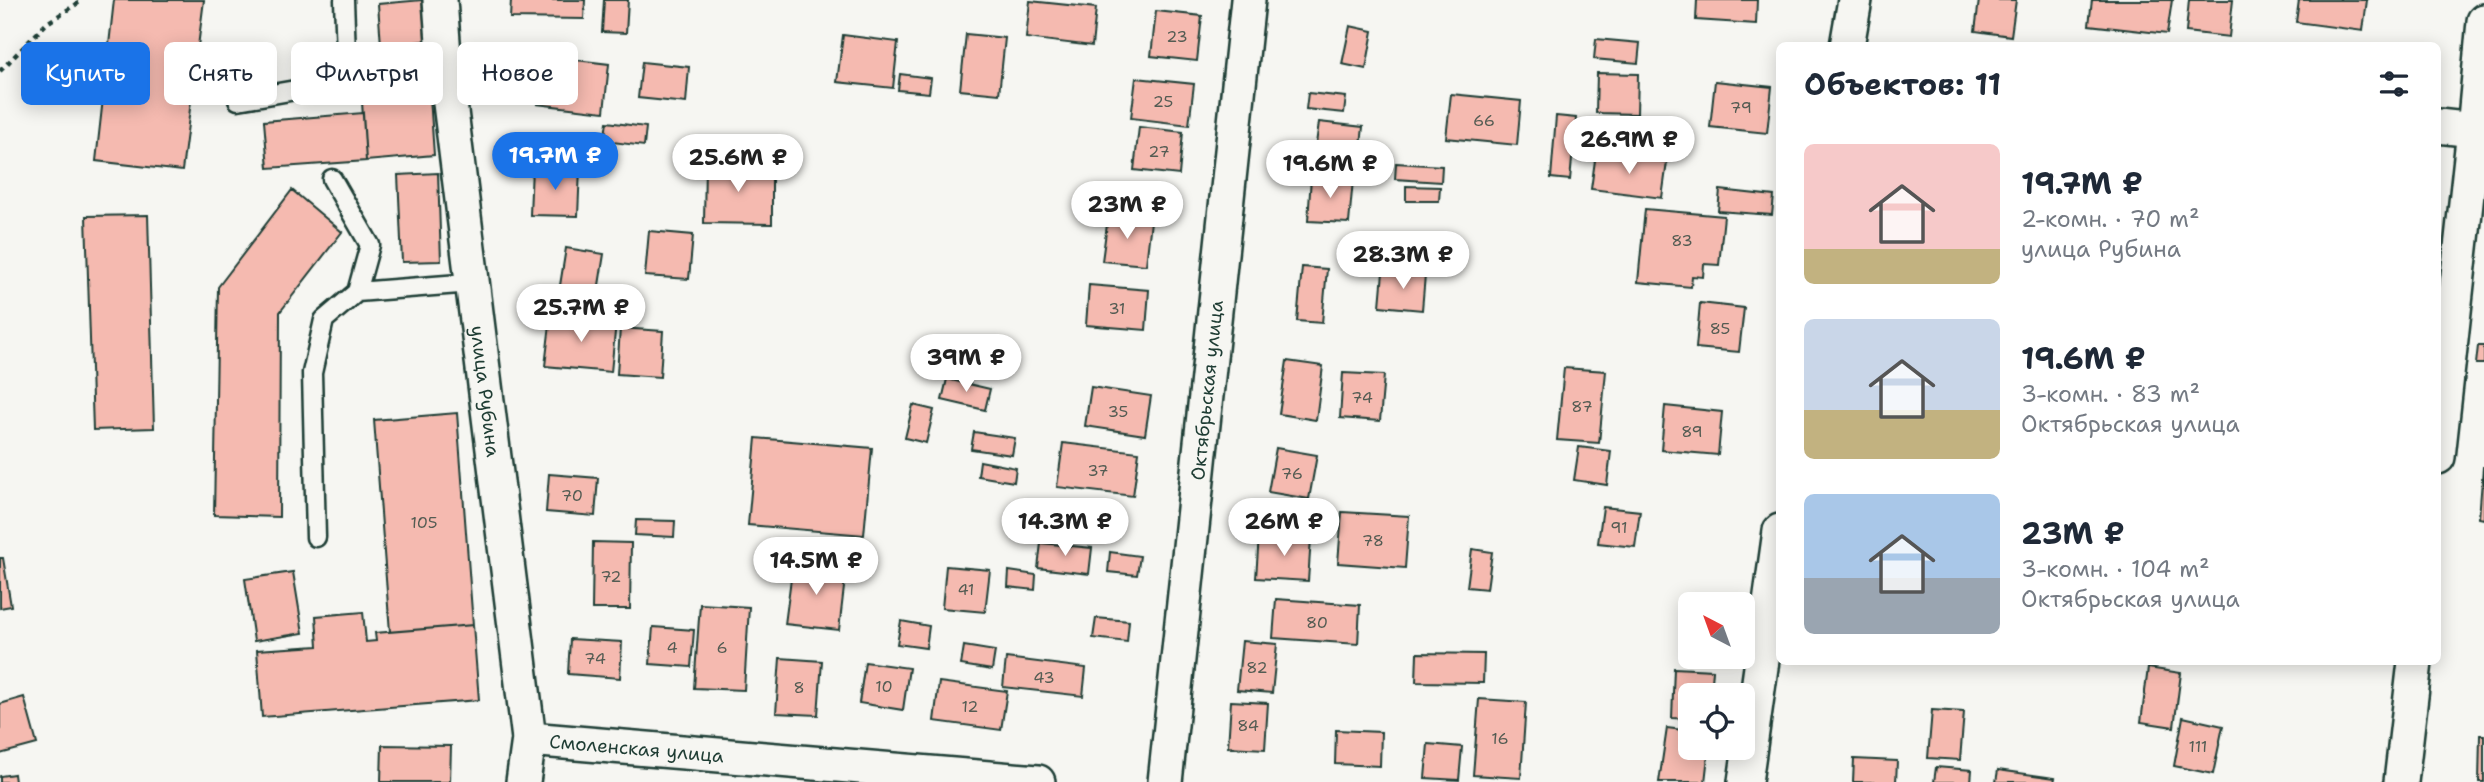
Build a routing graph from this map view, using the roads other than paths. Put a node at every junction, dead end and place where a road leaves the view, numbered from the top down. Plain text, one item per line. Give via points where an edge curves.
1 (344, 0) edge
2 (440, 0) edge
3 (1248, 0) edge
4 (1855, 0) edge
5 (2484, 30) edge
6 (1848, 42) edge
7 (277, 93) edge
8 (2441, 126) edge
9 (2474, 130) junction
10 (332, 179) dead end
11 (472, 283) junction
12 (357, 292) junction
13 (2441, 430) edge
14 (316, 537) dead end
15 (1776, 560) edge
16 (2415, 665) edge
17 (529, 739) junction
18 (523, 782) edge
19 (1038, 782) edge
20 (1165, 782) edge
21 (1745, 782) edge
22 (2401, 782) edge

1 - 7 lane via 347,81
2 - 11 street, улица Рубина
3 - 20 street, Октябрьская улица
4 - 6 street
5 - 9 street
8 - 9 street
9 - 13 street
10 - 12 lane via 370,246
11 - 12 lane
11 - 17 street, улица Рубина
12 - 14 lane via 324,320 312,373
15 - 21 street
16 - 22 street
17 - 18 street, улица Рубина
17 - 19 street, Смоленская улица

